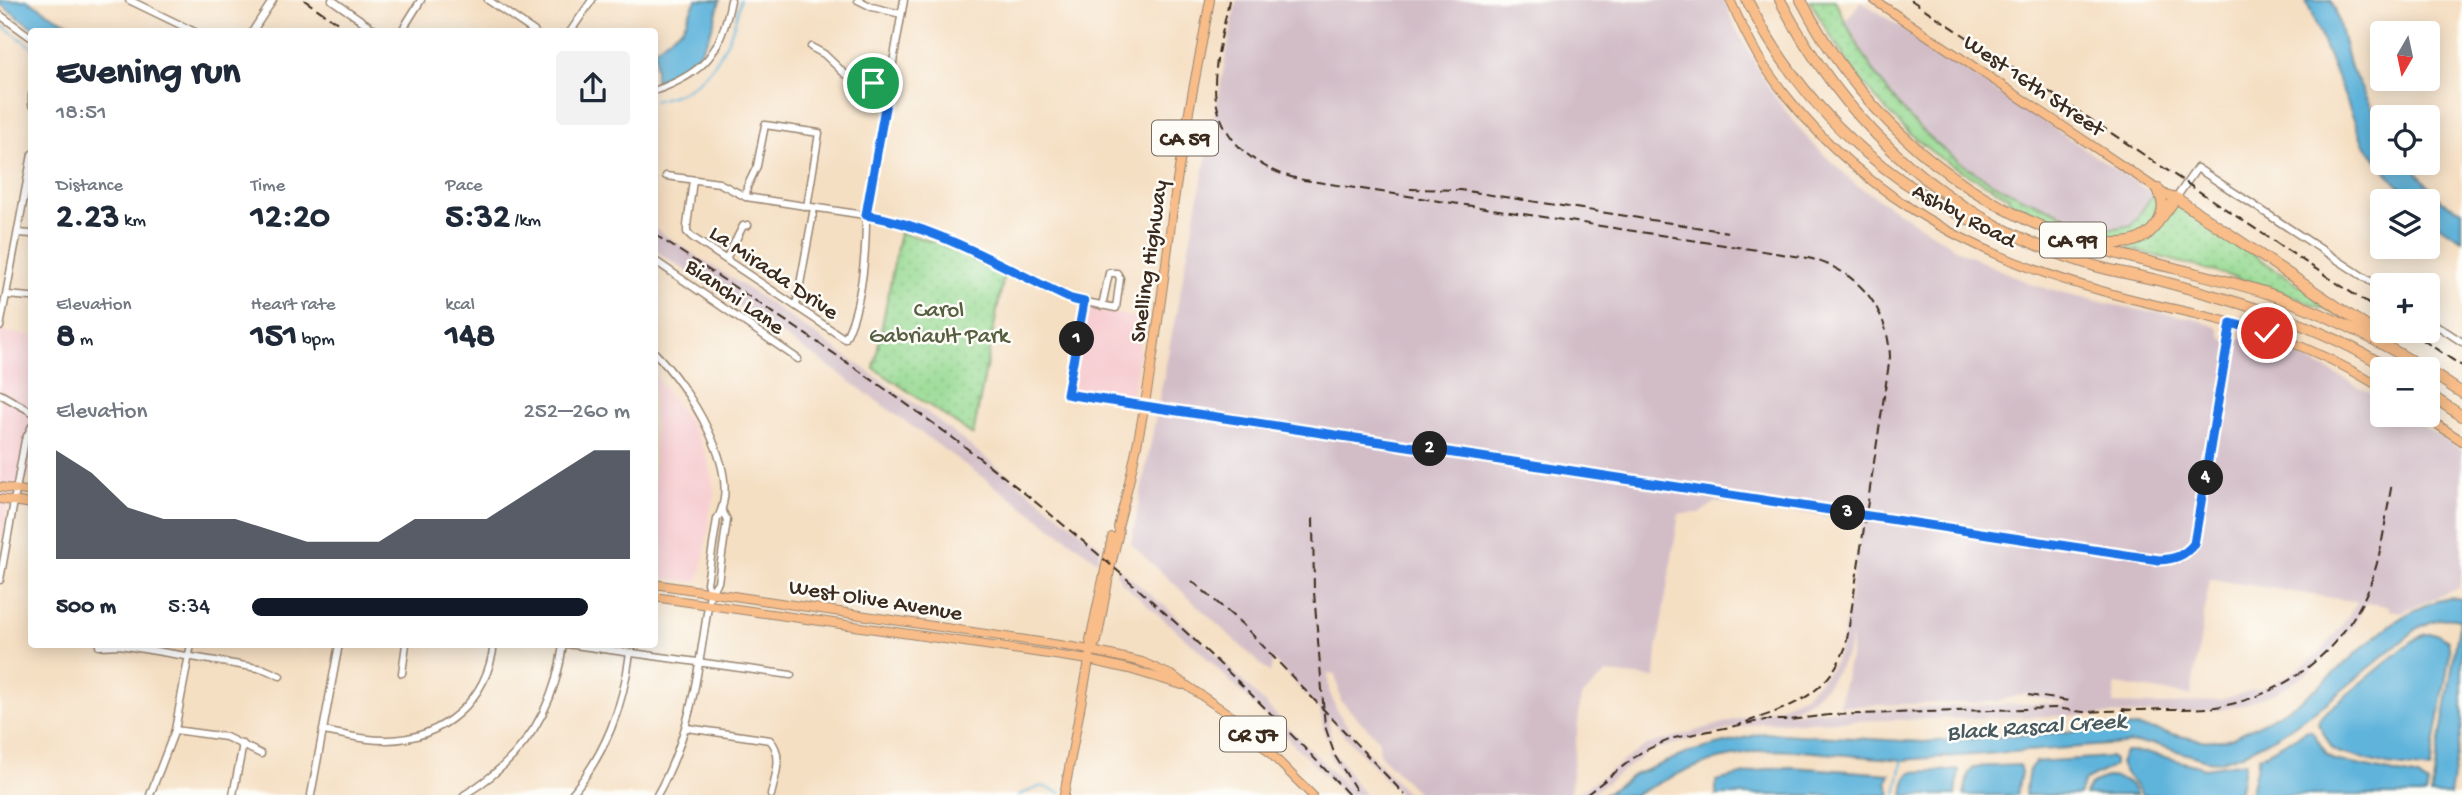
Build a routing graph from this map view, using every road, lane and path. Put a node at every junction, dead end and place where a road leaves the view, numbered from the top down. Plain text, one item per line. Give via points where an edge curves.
1 (129, 0) edge
2 (271, 0) edge
3 (332, 0) edge
4 (421, 0) edge
5 (488, 0) edge
6 (592, 0) edge
7 (731, 0) edge
8 (858, 0) edge
9 (904, 0) edge
10 (1210, 0) edge
11 (1730, 0) edge
12 (1747, 0) edge
13 (1780, 0) edge
14 (1801, 0) edge
15 (1874, 0) edge
16 (901, 14) junction
17 (0, 15) edge
18 (187, 28) edge
19 (254, 28) edge
20 (372, 28) edge
21 (404, 28) edge
22 (529, 28) edge
23 (573, 28) edge
24 (28, 35) edge
25 (811, 47) dead end
26 (889, 85) junction
27 (658, 90) edge
28 (666, 176) dead end
29 (693, 180) junction
30 (28, 182) edge
31 (1968, 188) junction
32 (2158, 189) junction
33 (746, 197) junction
34 (2176, 198) junction
35 (810, 207) junction
36 (866, 215) junction
37 (2162, 217) junction
38 (748, 225) dead end
39 (19, 233) junction
40 (28, 234) edge
41 (2047, 250) junction
42 (726, 259) junction
43 (658, 263) edge
44 (2370, 281) edge
45 (7, 295) junction
46 (28, 297) edge
47 (1084, 302) junction
48 (796, 306) junction
49 (1102, 306) junction
50 (2231, 323) junction
51 (0, 327) edge
52 (2440, 328) edge
53 (2462, 342) edge
54 (658, 356) edge
55 (2407, 357) edge
56 (2410, 357) edge
57 (2370, 358) edge
58 (798, 359) dead end
59 (2440, 378) edge
60 (2370, 382) edge
61 (2462, 393) edge
62 (0, 394) edge
63 (2440, 402) edge
64 (1144, 407) junction
65 (28, 410) edge
66 (2462, 416) edge
67 (2440, 426) edge
68 (28, 434) edge
69 (2462, 441) edge
70 (0, 487) edge
71 (16, 489) junction
72 (28, 491) edge
73 (0, 499) edge
74 (14, 501) junction
75 (28, 503) edge
76 (0, 580) edge
77 (658, 585) edge
78 (710, 593) junction
79 (658, 598) edge
80 (708, 605) junction
81 (926, 625) junction
82 (886, 631) junction
83 (136, 648) edge
84 (190, 648) edge
85 (337, 648) edge
86 (405, 648) edge
87 (494, 648) edge
88 (564, 648) edge
89 (594, 648) edge
90 (1091, 650) junction
91 (631, 653) junction
92 (188, 658) junction
93 (1089, 660) junction
94 (700, 663) junction
95 (401, 673) dead end
96 (791, 675) dead end
97 (280, 676) dead end
98 (1185, 686) junction
99 (687, 728) junction
100 (175, 730) junction
101 (323, 731) junction
102 (243, 744) junction
103 (261, 754) dead end
104 (1065, 793) edge
105 (150, 795) edge
106 (233, 795) edge
107 (311, 795) edge
108 (464, 795) edge
109 (571, 795) edge
110 (657, 795) edge
111 (771, 795) edge
112 (1312, 795) edge

1 - 18 street
2 - 19 street
3 - 20 street
4 - 21 street
5 - 22 street
6 - 23 street
7 - 27 street via 721,37 699,69
8 - 16 street
9 - 16 street
10 - 64 main road, Snelling Highway / CA 59
11 - 50 main road, Ashby Road via 1763,64 1798,110 1852,166 1888,194 1955,235 2026,268
12 - 41 highway via 1788,70 1811,99 1882,167 1951,212
13 - 41 highway, CA 99 via 1830,82 1892,151 1963,206
14 - 31 highway, CA 99 via 1831,53 1873,107 1924,156
15 - 32 main road, West 16th Street
16 - 26 street
17 - 24 street
25 - 26 street via 845,74
26 - 36 street
28 - 29 street
29 - 33 street via 724,185
29 - 42 street, La Mirada Drive via 687,232
30 - 39 street
31 - 37 highway via 2018,212 2107,242 2132,242 2147,235
31 - 55 highway, CA 99 via 2008,212 2072,239 2294,303
32 - 34 main road, West 16th Street
32 - 37 highway
33 - 35 street
33 - 35 street via 765,125 819,133
34 - 37 highway
34 - 44 street via 2197,168
34 - 56 highway
35 - 36 street
35 - 48 street
36 - 47 street via 930,231
36 - 48 street, La Mirada Drive via 853,323 845,339
38 - 42 street via 743,226
39 - 40 street
39 - 45 street
41 - 57 highway, CA 99 via 2264,312
42 - 48 street, La Mirada Drive
43 - 58 street, Bianchi Lane
45 - 46 street
45 - 51 street
47 - 49 street
47 - 64 street via 1067,394
49 - 49 street via 1115,308 1121,278 1117,273 1109,273
50 - 60 main road, Ashby Road via 2302,347
50 - 64 street via 2198,532 2194,544 2175,559
52 - 53 street
54 - 78 street via 692,400 719,459 722,510 707,581
59 - 61 highway, CA 99
62 - 65 street
63 - 66 highway
64 - 90 main road, Snelling Highway / CA 59 via 1097,641
67 - 69 main road
68 - 71 street
70 - 71 main road
71 - 72 main road
71 - 74 street
73 - 74 main road
74 - 75 main road
74 - 76 street
77 - 78 main road, West Olive Avenue
78 - 80 street
78 - 81 main road, West Olive Avenue
79 - 80 main road, West Olive Avenue
80 - 82 main road, West Olive Avenue
80 - 94 street
81 - 82 main road via 919,629 892,625
81 - 90 main road, West Olive Avenue
82 - 93 main road, West Olive Avenue
83 - 92 street
84 - 92 street
85 - 101 street
86 - 95 street
87 - 101 street via 487,675 472,700 460,714 430,733 385,741
88 - 108 street via 553,691 531,735 503,767
89 - 91 street
90 - 93 main road, Snelling Highway / CA 59
90 - 98 main road, CR J7 via 1149,665
91 - 94 street
91 - 109 street via 609,737
92 - 97 street via 264,669
92 - 100 street
93 - 98 main road, CR J7
93 - 104 main road, CA 59
94 - 96 street
94 - 99 street
98 - 112 main road, CR J7 via 1237,720
99 - 110 street
99 - 111 street via 770,740 778,755
100 - 102 street
100 - 105 street
101 - 107 street
102 - 103 street
102 - 106 street

